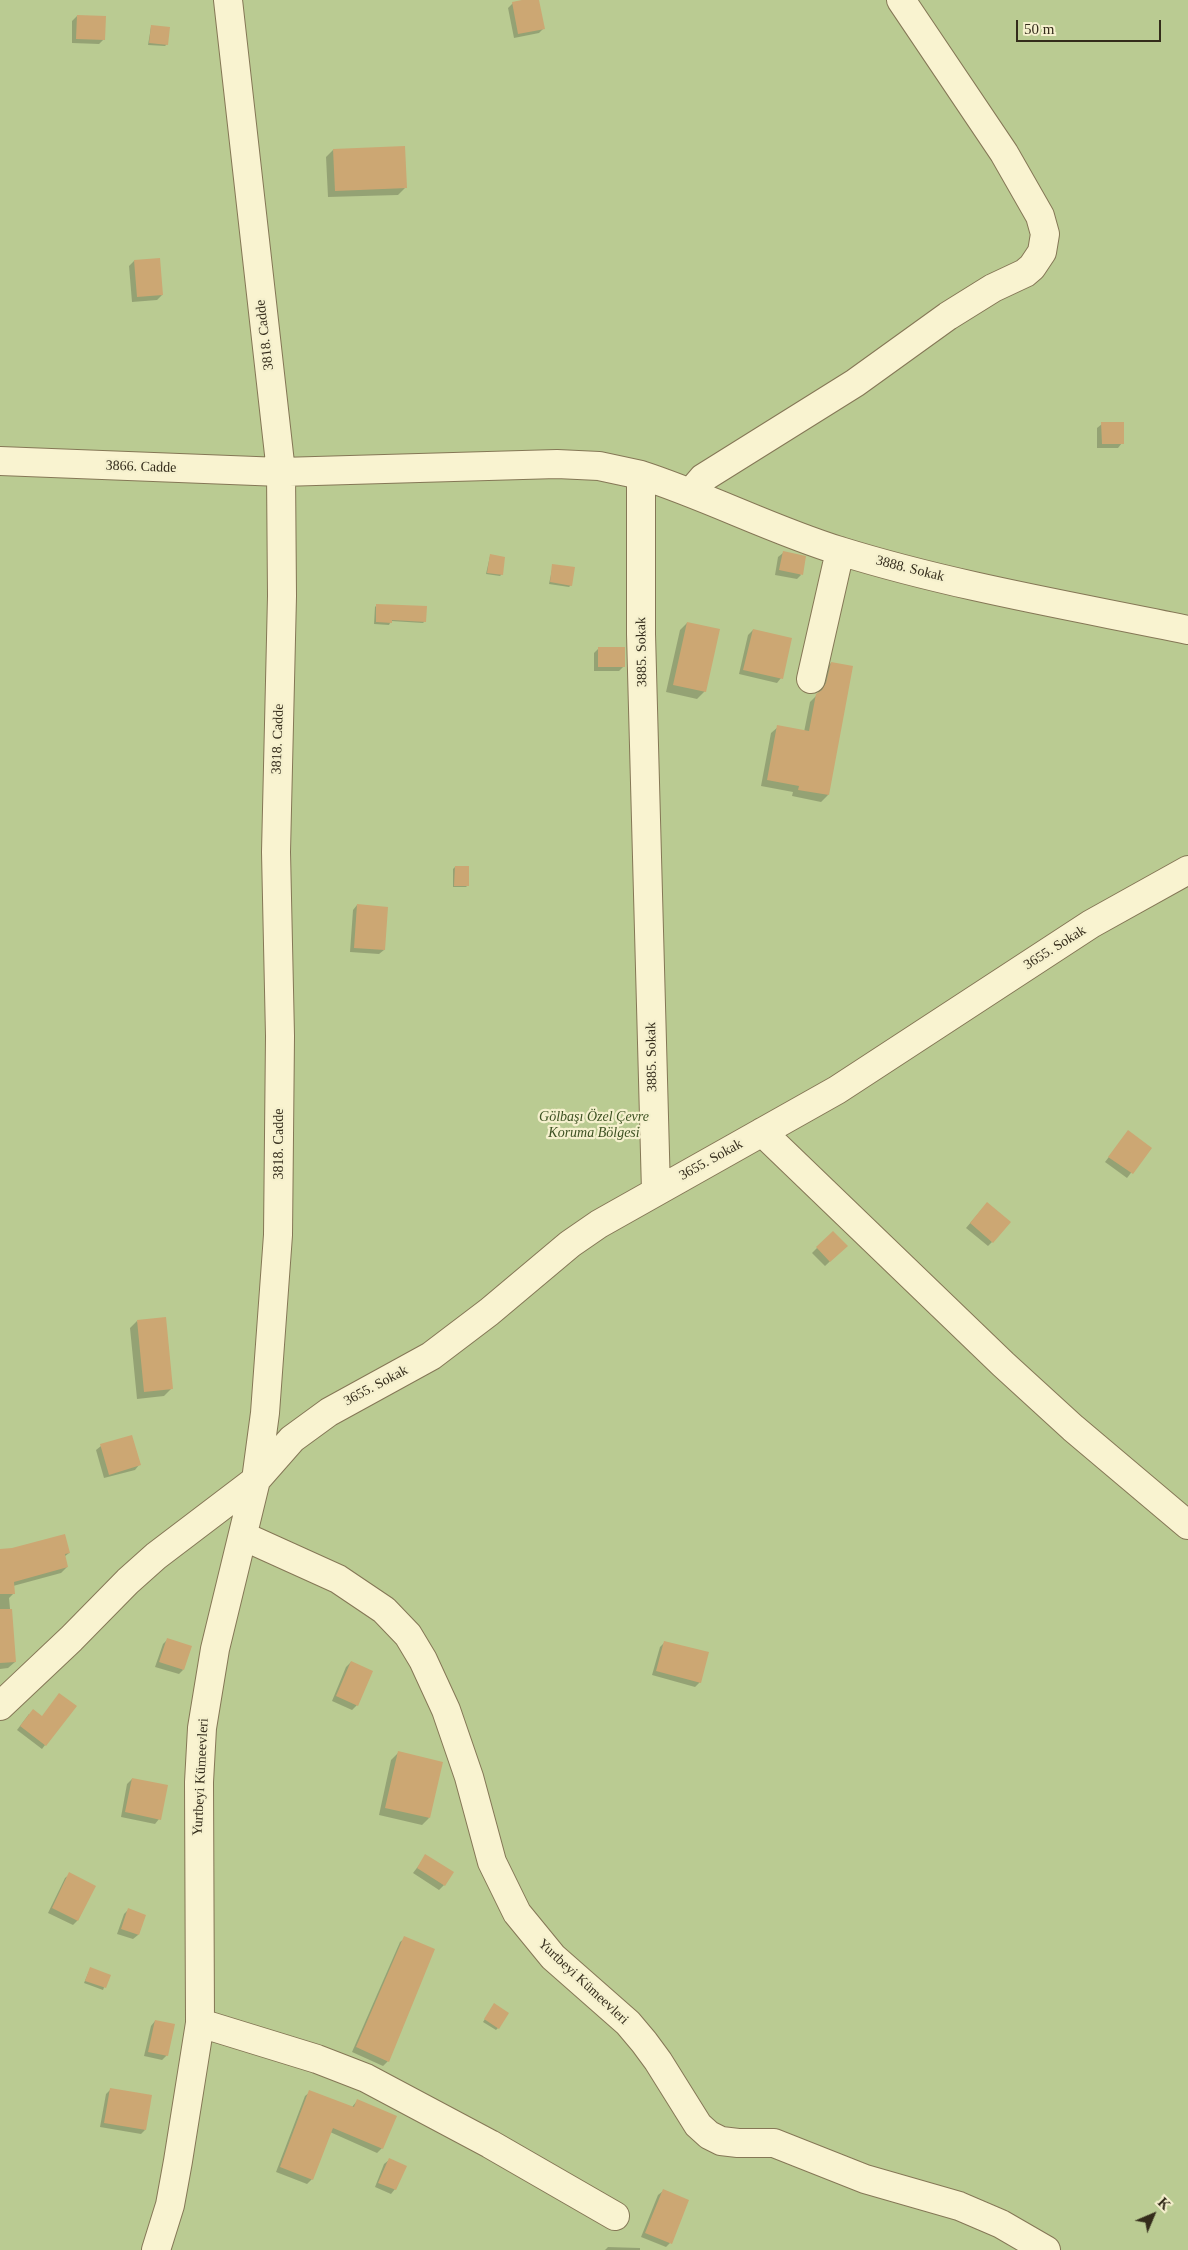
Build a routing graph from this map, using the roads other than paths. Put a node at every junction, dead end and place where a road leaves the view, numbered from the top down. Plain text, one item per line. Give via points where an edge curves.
1 (228, 0) edge
2 (901, 0) edge
3 (0, 461) edge
4 (281, 472) junction
5 (642, 474) junction
6 (691, 492) junction
7 (840, 551) junction
8 (1188, 630) edge
9 (811, 680) dead end
10 (1188, 870) edge
11 (762, 1132) junction
12 (656, 1192) junction
13 (256, 1480) junction
14 (1188, 1525) edge
15 (243, 1536) junction
16 (0, 1706) edge
17 (200, 2023) junction
18 (616, 2216) dead end
19 (156, 2250) edge
20 (1046, 2250) edge

1 - 4 street, 3818. Cadde
2 - 6 street via 1004,153 1040,216 1045,234 1042,252 1025,273 993,288 948,316 855,383 703,478
3 - 4 street, 3866. Cadde
4 - 5 street via 522,464 599,466
4 - 13 street, 3818. Cadde via 282,606 276,852 280,1036 278,1235 265,1413
5 - 6 street, 3888. Sokak
5 - 12 street, 3885. Sokak via 641,634
6 - 7 street, 3888. Sokak via 805,540
7 - 8 street, 3888. Sokak via 950,580
7 - 9 street
10 - 11 street, 3655. Sokak via 1091,924 837,1090
11 - 12 street, 3655. Sokak
11 - 14 street via 1003,1364
12 - 13 street, 3655. Sokak via 570,1244 431,1356 344,1403 306,1428 278,1453
13 - 15 street, Yurtbeyi Kümeevleri
13 - 16 street via 156,1556
15 - 17 street, Yurtbeyi Kümeevleri via 215,1649 202,1728 198,1782
15 - 20 street, Yurtbeyi Kümeevleri via 338,1579 384,1610 408,1635 446,1710 469,1777 492,1862 517,1913 553,1957 628,2023 658,2061 698,2126 721,2141 774,2143 865,2179 959,2206 1001,2224
17 - 18 street via 317,2059 366,2078
17 - 19 street, Yurtbeyi Kümeevleri via 170,2205

